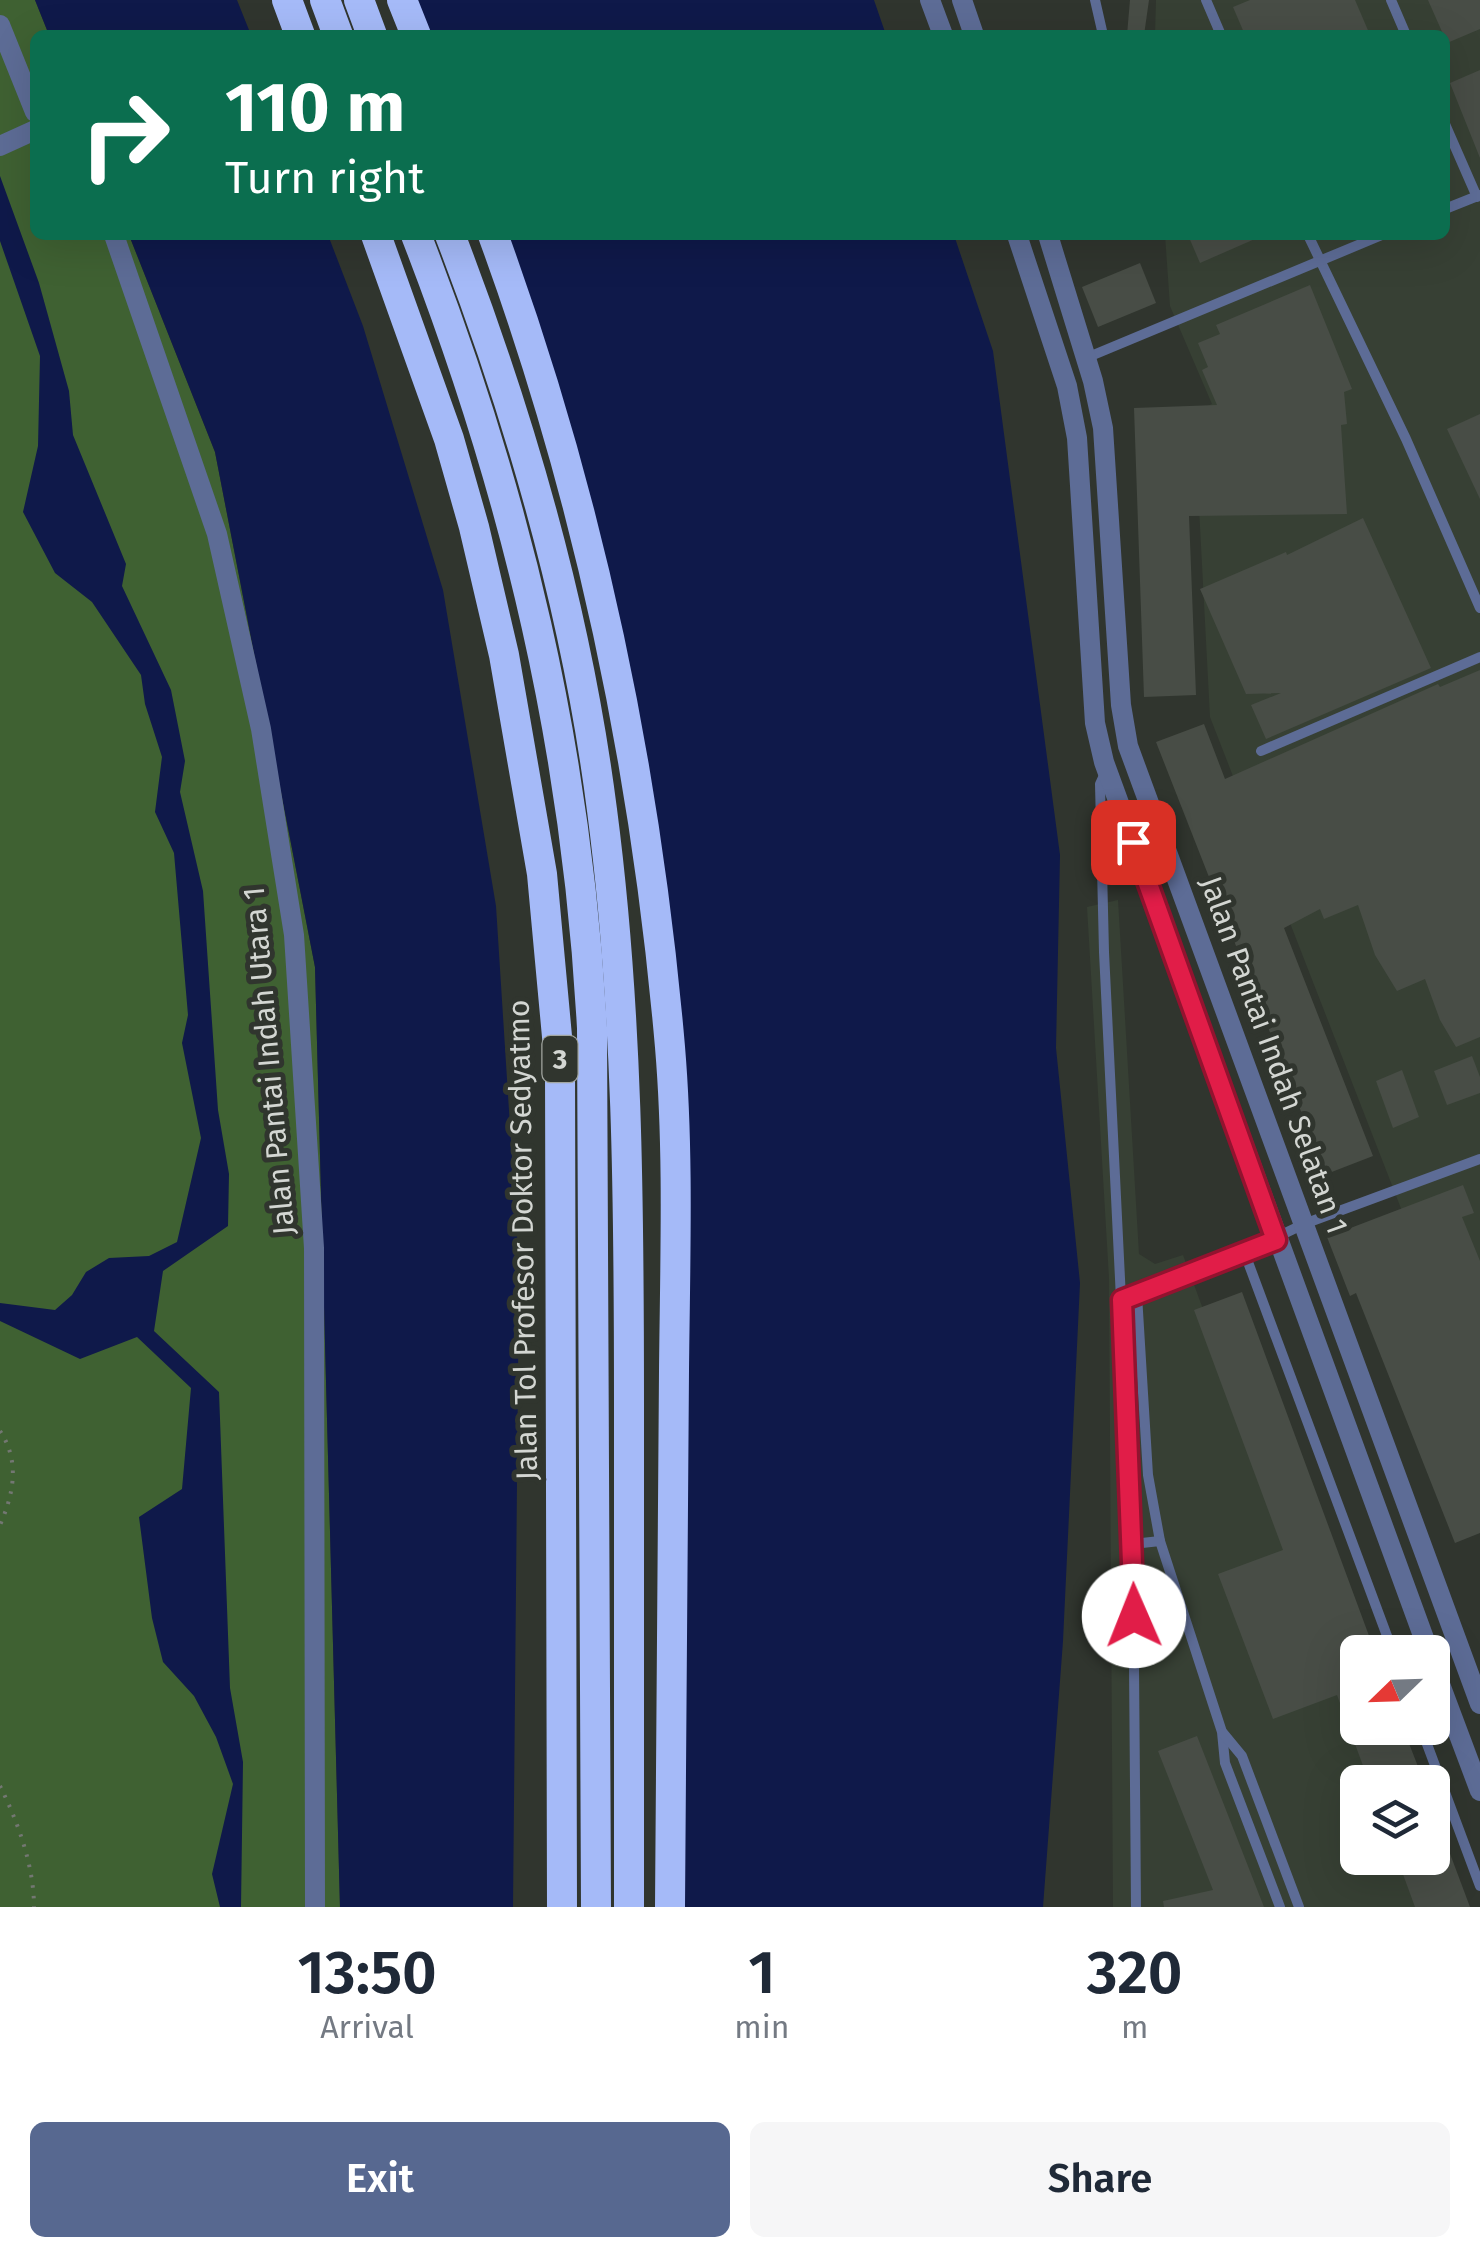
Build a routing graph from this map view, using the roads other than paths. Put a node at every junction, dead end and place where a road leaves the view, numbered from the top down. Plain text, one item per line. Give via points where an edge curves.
1 (287, 0) edge
2 (325, 0) edge
3 (359, 0) edge
4 (402, 0) edge
5 (930, 0) edge
6 (962, 0) edge
7 (1095, 0) edge
8 (1206, 0) edge
9 (1390, 0) edge
10 (0, 25) edge
11 (298, 30) edge
12 (336, 30) edge
13 (370, 30) edge
14 (414, 30) edge
15 (941, 30) edge
16 (972, 30) edge
17 (1102, 30) edge
18 (1219, 30) edge
19 (1404, 30) edge
20 (30, 100) edge
21 (30, 132) edge
22 (1450, 135) edge
23 (2, 145) edge
24 (1478, 196) edge
25 (1450, 207) edge
26 (116, 240) edge
27 (378, 240) edge
28 (418, 240) edge
29 (452, 240) edge
30 (495, 240) edge
31 (1019, 240) edge
32 (1050, 240) edge
33 (1310, 240) edge
34 (1369, 240) edge
35 (1319, 260) junction
36 (1086, 358) junction
37 (1060, 365) junction
38 (1480, 608) edge
39 (1480, 656) edge
40 (1261, 751) dead end
41 (1107, 770) junction
42 (1480, 1159) edge
43 (1304, 1224) junction
44 (1276, 1240) junction
45 (1245, 1254) junction
46 (1137, 1294) junction
47 (1122, 1300) junction
48 (1160, 1541) junction
49 (1133, 1544) junction
50 (1387, 1635) edge
51 (1423, 1635) edge
52 (1480, 1704) edge
53 (1450, 1711) edge
54 (1222, 1732) junction
55 (1427, 1745) edge
56 (1480, 1792) edge
57 (1480, 1886) edge
58 (314, 1907) edge
59 (562, 1907) edge
60 (596, 1907) edge
61 (628, 1907) edge
62 (670, 1907) edge
63 (1136, 1907) edge
64 (1280, 1907) edge
65 (1299, 1907) edge

1 - 11 highway
2 - 12 highway
3 - 13 highway
4 - 14 highway
5 - 15 street
6 - 16 street
7 - 17 lane
8 - 18 lane
9 - 19 lane
10 - 20 street
21 - 23 street
22 - 24 lane
24 - 25 lane
26 - 58 street, Jalan Pantai Indah Utara 1 via 217,534 261,730 294,935 314,1248
27 - 59 highway, Jalan Tol Profesor Doktor Sedyatmo / 3 via 474,527 542,874 561,1107
28 - 60 highway, 3 via 502,481 532,592 558,716 587,930
29 - 61 highway, 3 via 524,449 557,572 602,805 615,918 628,1138
30 - 62 highway via 576,488 608,622 645,828 671,1052
31 - 37 street, Jalan Pantai Indah Selatan 1
32 - 36 street, Jalan Pantai Indah Selatan 1
33 - 35 lane
34 - 35 lane
35 - 36 lane
35 - 38 lane
36 - 37 street
36 - 43 street, Jalan Pantai Indah Selatan 1 via 1103,428 1128,746
37 - 41 street, Jalan Pantai Indah Selatan 1 via 1077,438 1095,723
39 - 40 lane
41 - 44 street, Jalan Pantai Indah Selatan 1
41 - 47 lane via 1100,784 1104,952
42 - 43 lane
43 - 44 lane
43 - 52 street, Jalan Pantai Indah Selatan 1
44 - 45 lane
44 - 51 street, Jalan Pantai Indah Selatan 1
45 - 46 lane
45 - 50 lane
46 - 47 lane
46 - 48 lane via 1148,1474
47 - 49 lane
48 - 49 lane
48 - 54 lane
49 - 63 lane
53 - 56 street
54 - 64 lane via 1224,1764
54 - 65 lane via 1242,1756
55 - 57 lane

